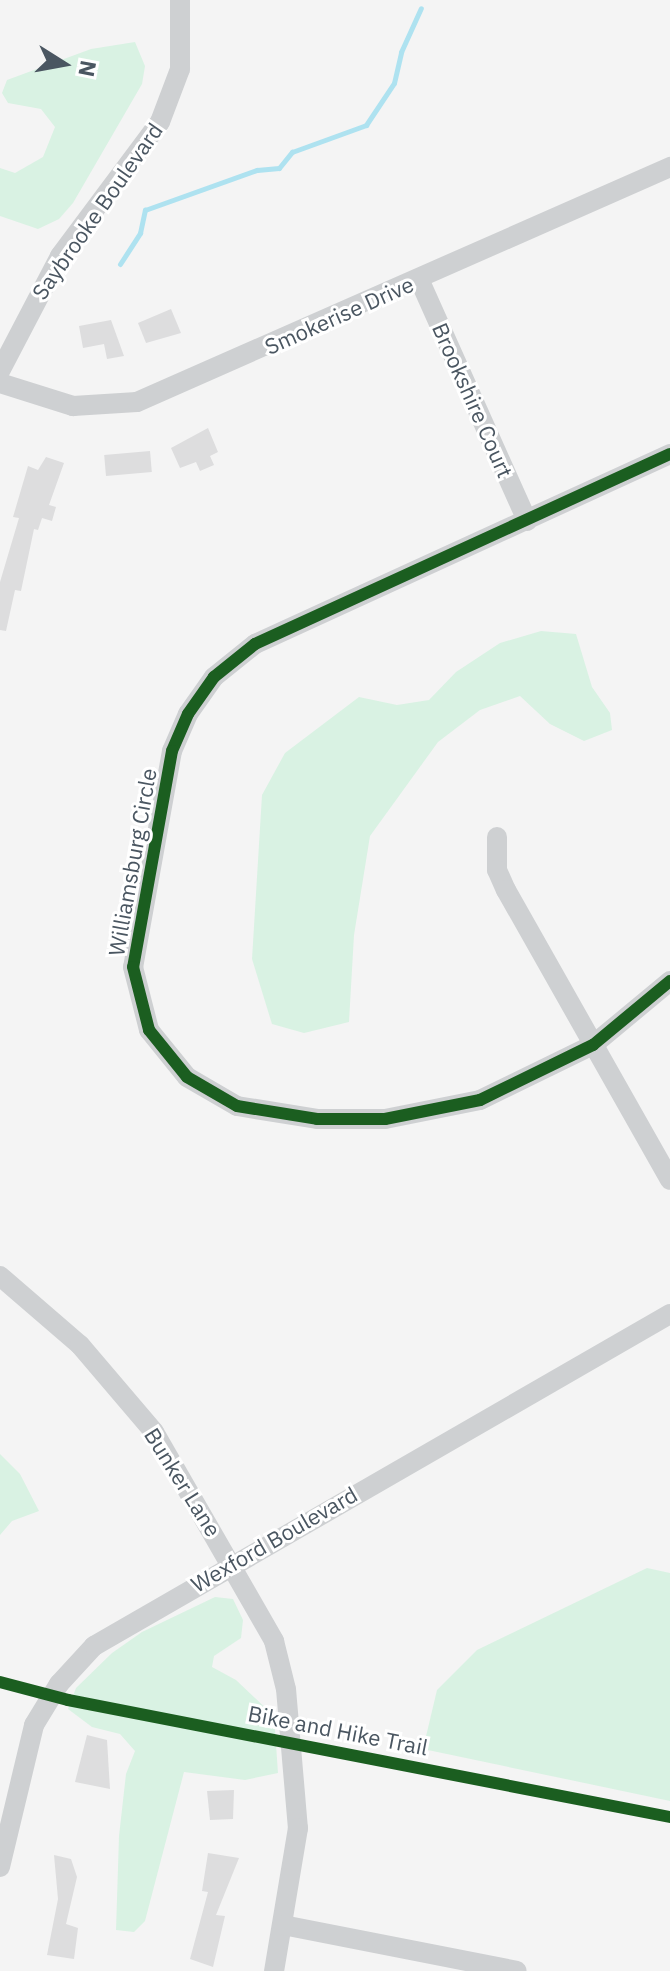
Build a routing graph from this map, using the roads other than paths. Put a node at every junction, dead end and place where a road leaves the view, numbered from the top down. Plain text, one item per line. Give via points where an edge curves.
1 (180, 0) edge
2 (670, 167) edge
3 (419, 279) junction
4 (0, 371) edge
5 (0, 383) edge
6 (670, 454) edge
7 (527, 521) junction
8 (497, 837) dead end
9 (670, 981) edge
10 (593, 1045) junction
11 (670, 1180) edge
12 (0, 1276) edge
13 (670, 1314) edge
14 (233, 1563) junction
15 (0, 1867) edge
16 (283, 1925) junction
17 (274, 1971) edge
18 (517, 1971) edge

1 - 4 street, Saybrooke Boulevard via 180,69 160,122 60,256
2 - 3 street, Smokerise Drive
3 - 5 street, Smokerise Drive via 137,402 73,406
3 - 7 street, Brookshire Court
6 - 7 street, Williamsburg Circle
7 - 10 street, Williamsburg Circle via 255,644 214,677 188,714 172,751 133,967 149,1030 168,1058 208,1093 249,1109 317,1119 418,1115 515,1086
8 - 10 street via 497,870 506,890
9 - 10 street, Williamsburg Circle
10 - 11 street
12 - 14 street, Bunker Lane via 61,1327 115,1383 173,1459
13 - 14 street, Wexford Boulevard
14 - 15 street, Wexford Boulevard via 120,1626 59,1684 24,1752
14 - 16 street, Bunker Lane via 274,1641 286,1689 298,1828
16 - 17 street, Bunker Lane
16 - 18 street

